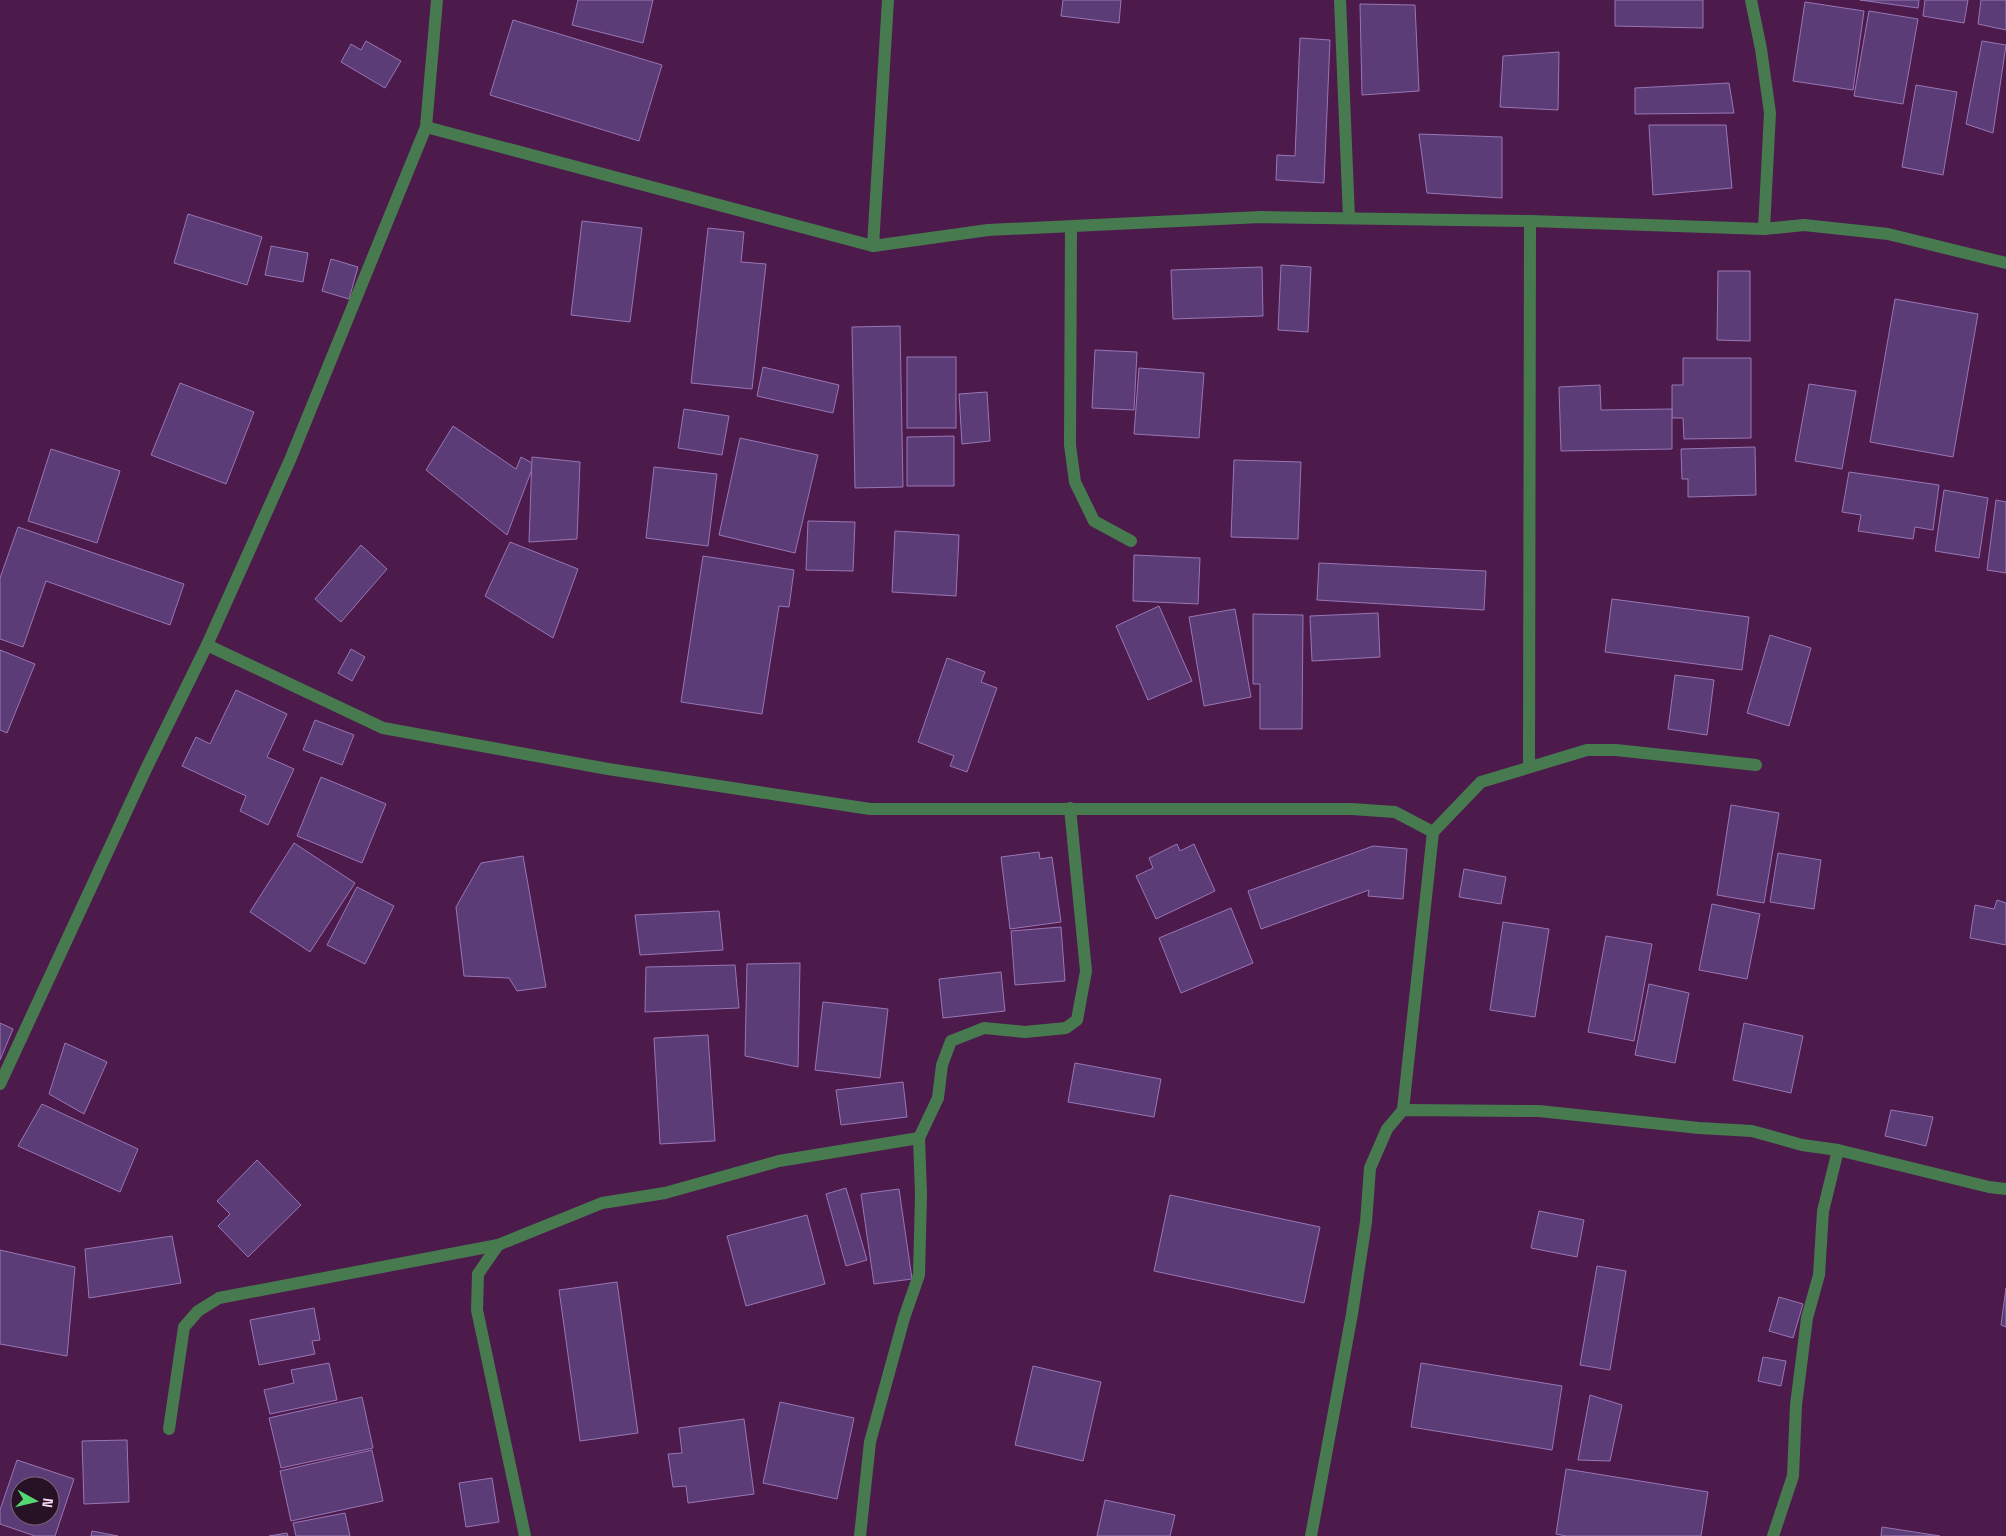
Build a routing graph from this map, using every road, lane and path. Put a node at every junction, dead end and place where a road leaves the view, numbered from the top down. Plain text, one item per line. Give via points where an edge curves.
1 (437, 0) edge
2 (888, 0) edge
3 (1340, 0) edge
4 (1751, 0) edge
5 (426, 127) junction
6 (1349, 218) junction
7 (1530, 221) junction
8 (1071, 226) junction
9 (1764, 229) junction
10 (873, 246) junction
11 (2006, 263) edge
12 (1130, 541) dead end
13 (208, 644) junction
14 (1756, 765) dead end
15 (1529, 767) junction
16 (1070, 808) junction
17 (1433, 832) junction
18 (0, 1084) edge
19 (1403, 1110) junction
20 (919, 1138) junction
21 (1838, 1150) junction
22 (2006, 1189) edge
23 (498, 1245) junction
24 (169, 1429) dead end
25 (526, 1536) edge
26 (860, 1536) edge
27 (1312, 1536) edge
28 (1773, 1536) edge

1 - 5 street
2 - 10 street
3 - 6 street
4 - 9 street via 1770,113
5 - 10 street
5 - 13 street via 290,460
6 - 7 street
6 - 8 street via 1261,216
7 - 9 street
7 - 15 street
8 - 10 street via 988,230
8 - 12 street via 1070,444 1075,482 1094,520
9 - 11 street via 1804,224 1888,234
13 - 16 street via 383,728 608,769 870,809
13 - 18 street via 146,769
14 - 15 street via 1616,750 1587,750
15 - 17 street via 1481,782
16 - 17 street via 1352,808 1395,812
16 - 20 street via 1086,971 1077,1020 1066,1028 1034,1032 984,1028 952,1041 942,1065 938,1098
17 - 19 street
19 - 21 street via 1539,1111 1752,1131 1802,1145
19 - 27 street via 1386,1129 1370,1168 1366,1222 1352,1314
20 - 23 street via 779,1160 665,1193 602,1203
20 - 26 street via 919,1275 870,1442
21 - 22 street
21 - 28 street via 1823,1211 1819,1275 1807,1318 1796,1413 1793,1476
23 - 24 street via 219,1298 198,1311 184,1327
23 - 25 street via 478,1274 477,1310

